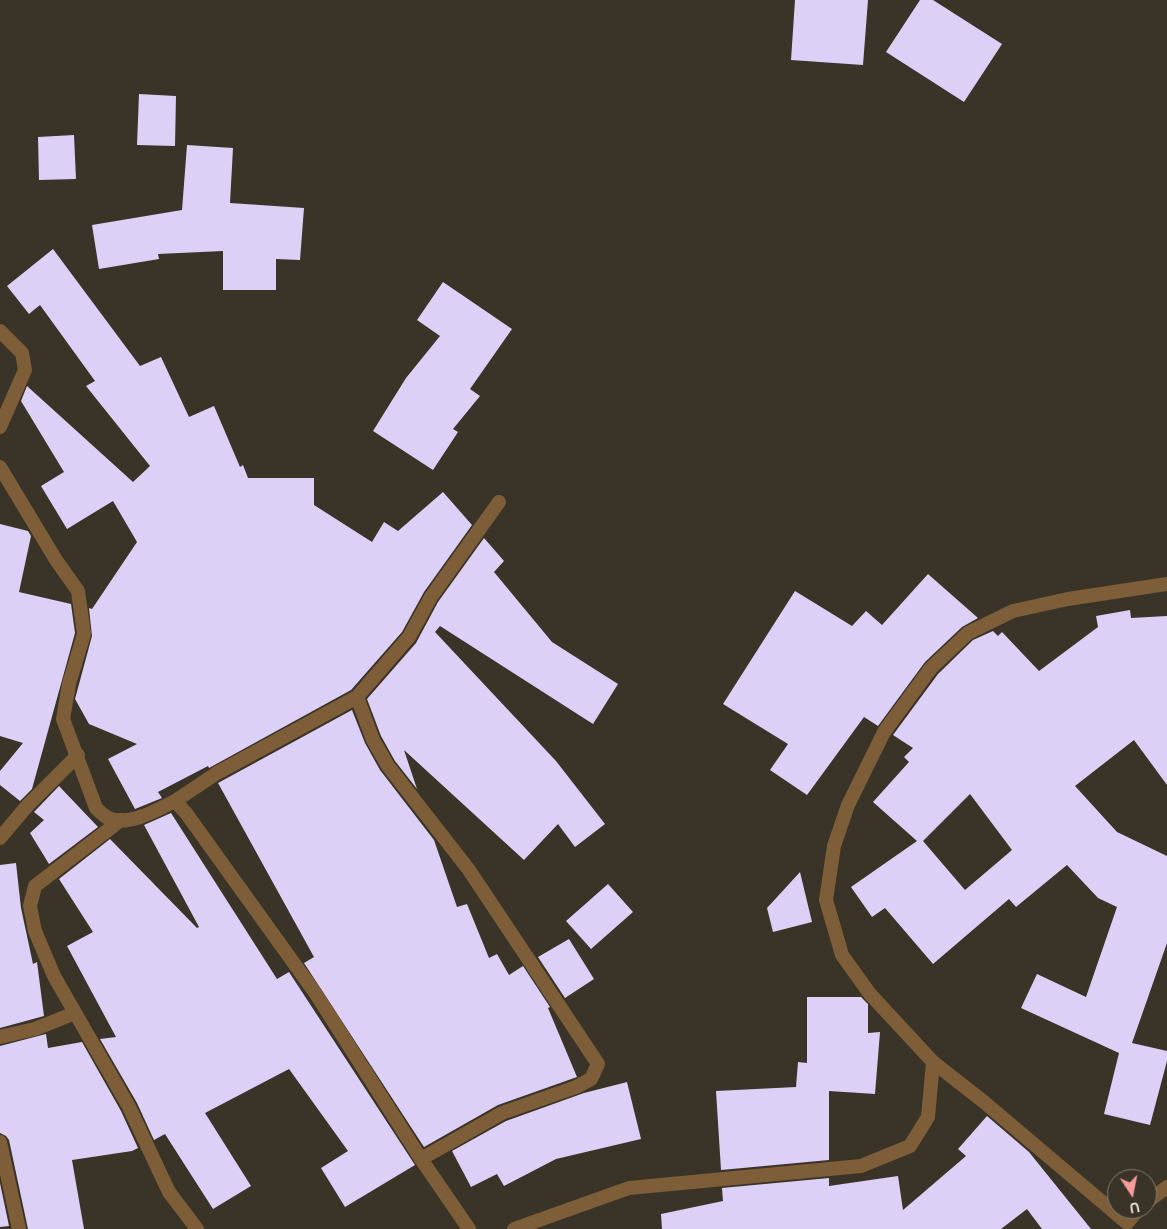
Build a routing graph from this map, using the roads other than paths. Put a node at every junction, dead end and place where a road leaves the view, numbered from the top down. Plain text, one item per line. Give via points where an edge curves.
1 (0, 331) edge
2 (0, 427) edge
3 (0, 467) edge
4 (500, 502) dead end
5 (1167, 584) edge
6 (357, 697) junction
7 (78, 755) junction
8 (175, 801) junction
9 (121, 820) junction
10 (0, 838) edge
11 (75, 1013) junction
12 (0, 1038) edge
13 (933, 1062) junction
14 (0, 1142) edge
15 (421, 1159) junction
16 (1127, 1227) edge
17 (19, 1229) edge
18 (197, 1229) edge
19 (469, 1229) edge
20 (514, 1229) edge

1 - 2 street via 22,353 25,370
3 - 7 street via 78,591 84,634 69,684 63,719
4 - 6 street via 431,596 408,637
5 - 13 street via 1068,598 1012,610 968,634 931,668 884,732 848,806 834,846 826,900 842,955 870,994
6 - 8 street via 217,773
6 - 15 street via 373,740 388,766 469,870 598,1064 591,1079 502,1113
7 - 9 street via 96,808 108,818
7 - 10 street
8 - 9 street
8 - 15 street via 316,994
9 - 11 street via 35,886 30,906 54,976
11 - 12 street via 35,1029
11 - 18 street via 129,1108 169,1192
13 - 16 street via 984,1102
13 - 20 street via 928,1117 910,1146 869,1163 628,1188
14 - 17 street
15 - 19 street

